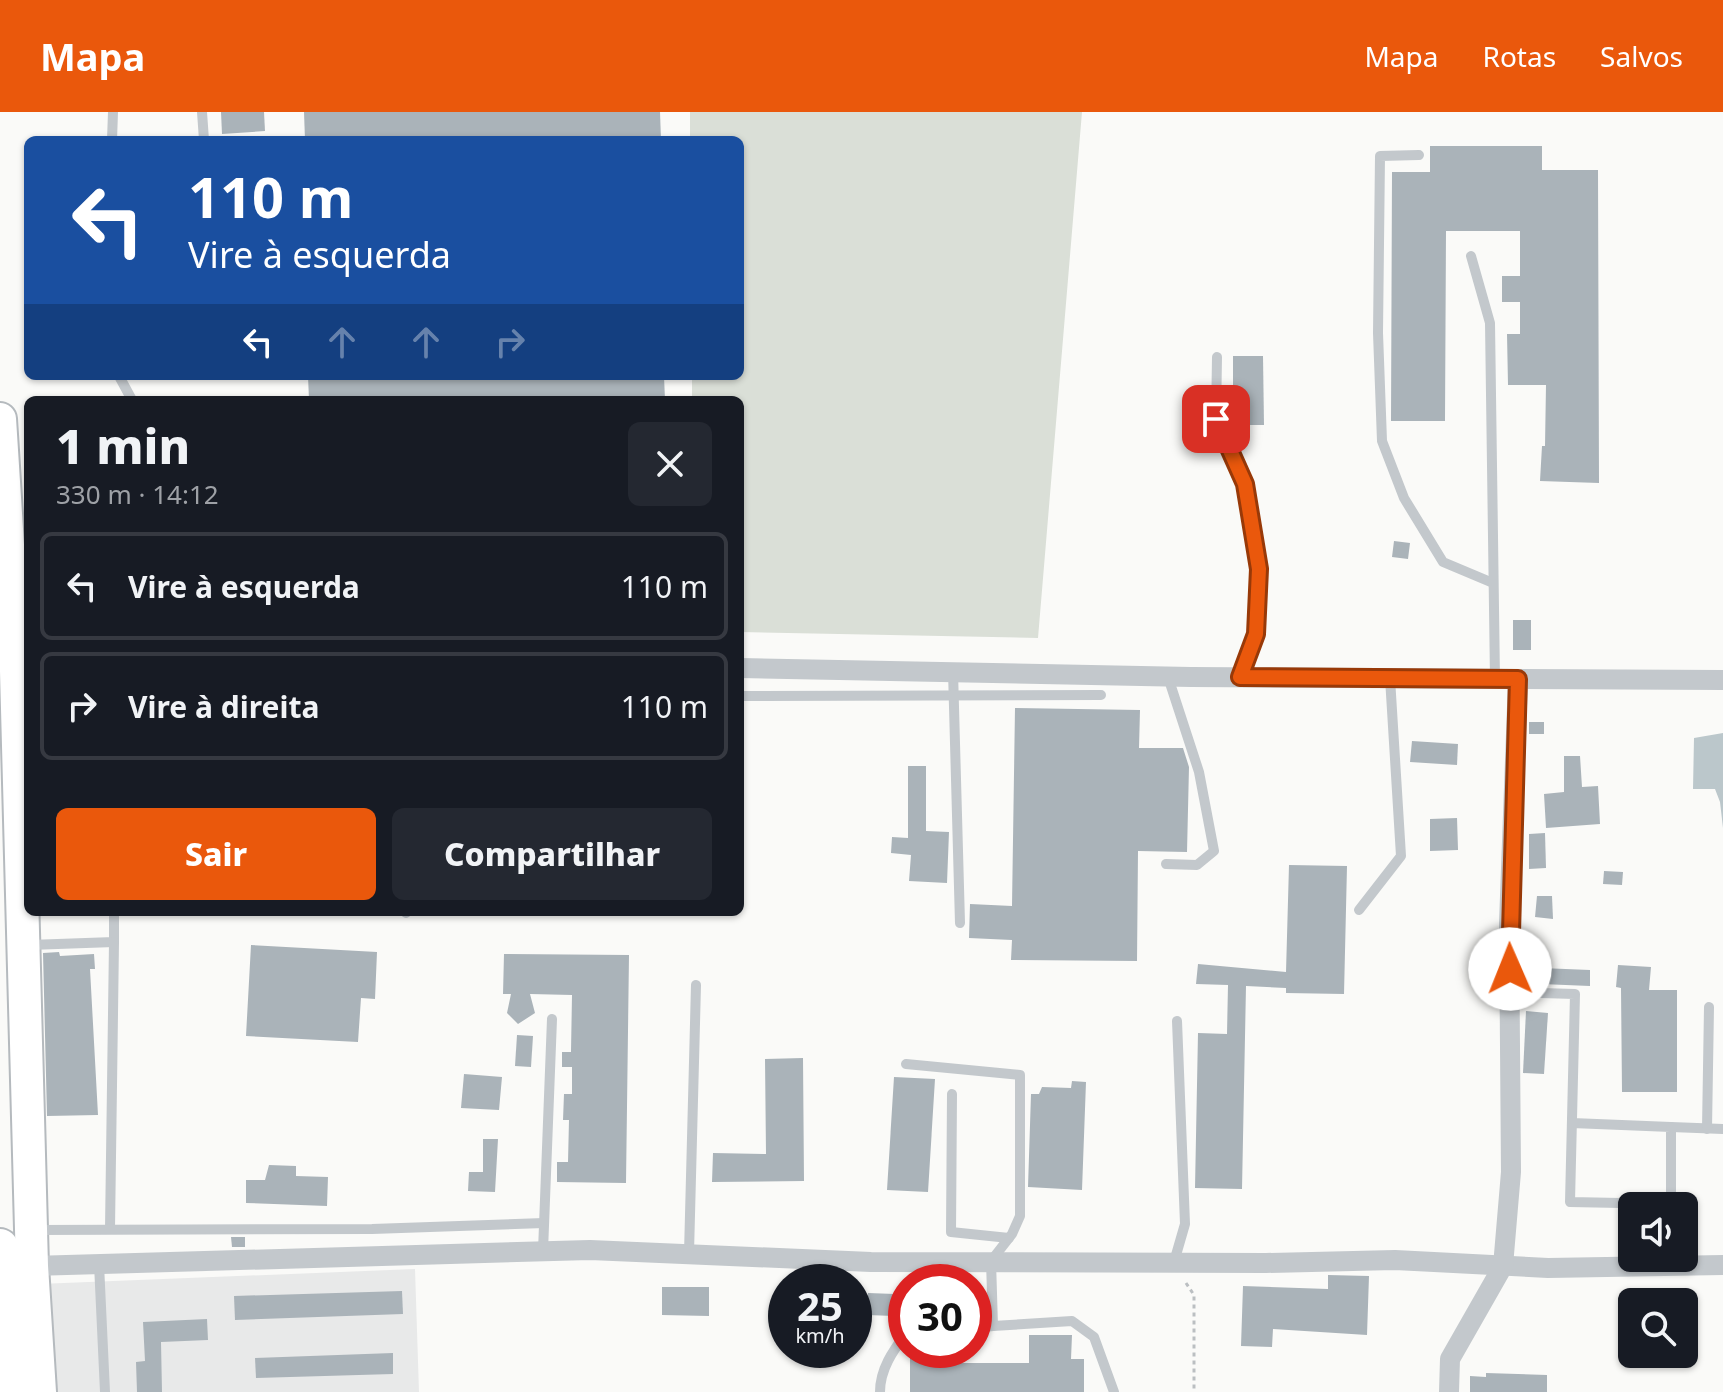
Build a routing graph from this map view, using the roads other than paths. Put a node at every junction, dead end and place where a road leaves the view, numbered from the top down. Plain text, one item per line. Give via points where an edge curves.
1 (113, 112) edge
2 (202, 112) edge
3 (112, 136) edge
4 (204, 136) edge
5 (1419, 155) dead end
6 (1471, 256) dead end
7 (1217, 357) dead end
8 (0, 419) edge
9 (1493, 583) junction
10 (744, 668) edge
11 (953, 671) junction
12 (1168, 677) junction
13 (1240, 677) junction
14 (1390, 678) junction
15 (1495, 679) junction
16 (1518, 679) junction
17 (1723, 680) edge
18 (22, 682) edge
19 (1101, 695) dead end
20 (744, 696) edge
21 (953, 696) junction
22 (1166, 864) dead end
23 (1359, 910) dead end
24 (114, 916) edge
25 (960, 923) dead end
26 (114, 942) junction
27 (23, 945) junction
28 (696, 985) dead end
29 (1510, 992) junction
30 (1709, 1007) dead end
31 (552, 1019) dead end
32 (1177, 1021) dead end
33 (906, 1064) dead end
34 (952, 1094) dead end
35 (1572, 1123) junction
36 (1671, 1127) junction
37 (1707, 1129) junction
38 (1723, 1129) edge
39 (544, 1223) junction
40 (110, 1229) junction
41 (15, 1238) edge
42 (1009, 1238) junction
43 (543, 1251) junction
44 (689, 1253) junction
45 (991, 1261) junction
46 (1174, 1262) junction
47 (99, 1264) junction
48 (1723, 1265) edge
49 (32, 1266) junction
50 (1503, 1266) junction
51 (993, 1326) joint
52 (888, 1359) edge
53 (8, 1392) edge
54 (40, 1392) edge
55 (105, 1392) edge
56 (880, 1392) edge
57 (1114, 1392) edge
58 (1449, 1392) edge

1 - 3 lane
2 - 4 lane
5 - 9 lane via 1380,156 1382,441 1404,498 1443,562
6 - 9 lane via 1490,323
7 - 13 lane via 1216,419 1245,484 1259,569 1256,634
8 - 18 main road
9 - 15 lane
10 - 11 street
11 - 12 street
11 - 21 lane
12 - 13 street
12 - 22 lane via 1199,772 1214,851 1197,865
13 - 14 street
14 - 15 street
14 - 23 lane via 1401,856
15 - 16 street
16 - 17 street
16 - 29 street
18 - 27 main road
19 - 21 lane
20 - 21 lane
21 - 25 lane
24 - 26 lane
26 - 27 lane
26 - 40 lane
27 - 41 main road
28 - 44 lane
29 - 35 lane via 1575,994
29 - 50 street via 1511,1172
30 - 37 lane
31 - 39 lane
32 - 46 lane via 1185,1224
33 - 42 lane via 1020,1075 1020,1216
34 - 42 lane via 951,1232
35 - 36 lane
35 - 36 lane via 1570,1202 1671,1204
36 - 37 lane
37 - 38 lane
39 - 40 lane
39 - 43 lane
40 - 41 lane
41 - 49 main road
41 - 53 highway
42 - 45 lane
43 - 44 street
43 - 47 street
44 - 45 street via 871,1262
45 - 46 street
45 - 51 lane
46 - 50 street via 1395,1260
47 - 49 street
47 - 55 lane
48 - 50 street
49 - 54 main road
50 - 58 street via 1450,1359
51 - 57 lane via 1072,1321 1094,1337
52 - 56 lane

